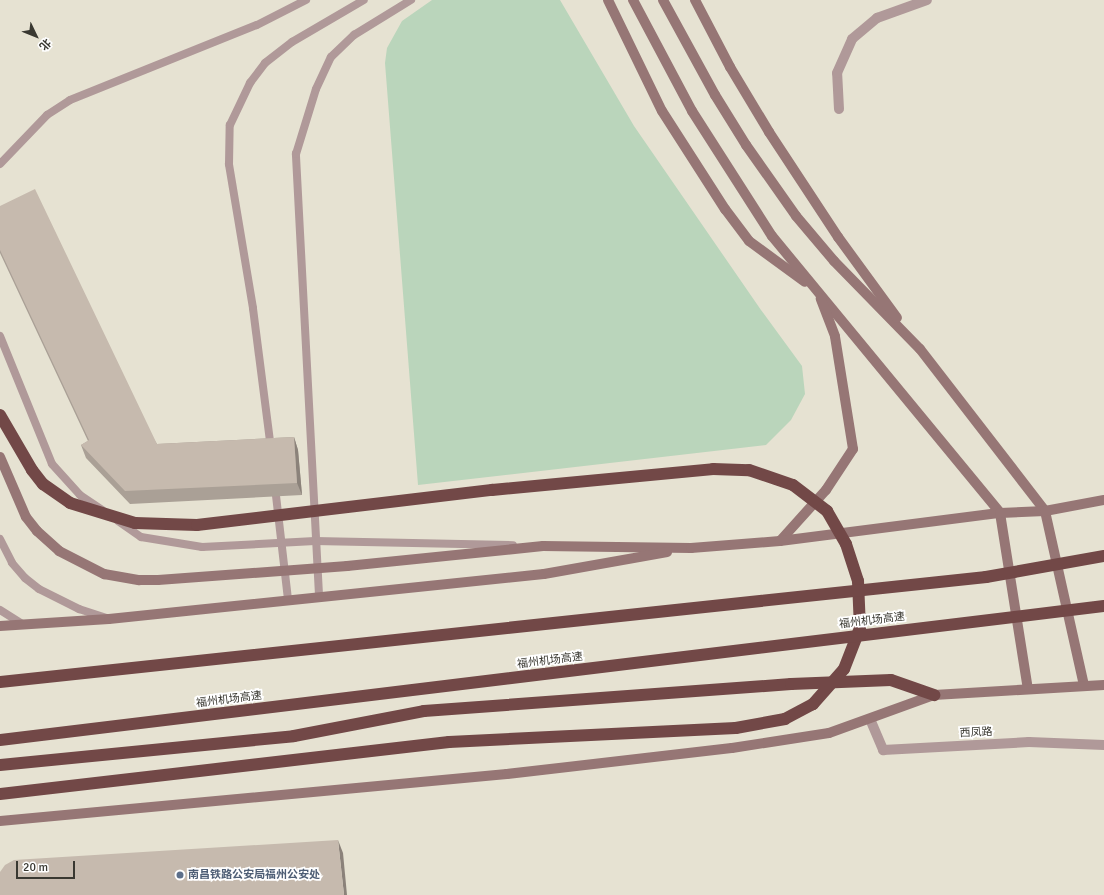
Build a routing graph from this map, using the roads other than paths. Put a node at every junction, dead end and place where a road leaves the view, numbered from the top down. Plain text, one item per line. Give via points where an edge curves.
1 (306, 0) edge
2 (364, 0) edge
3 (410, 0) edge
4 (608, 0) edge
5 (633, 0) edge
6 (663, 0) edge
7 (695, 0) edge
8 (927, 0) edge
9 (839, 109) dead end
10 (0, 164) edge
11 (818, 291) junction
12 (0, 336) edge
13 (920, 349) junction
14 (0, 415) edge
15 (0, 457) edge
16 (272, 458) edge
17 (274, 481) edge
18 (1104, 500) edge
19 (1045, 511) junction
20 (1000, 513) junction
21 (0, 539) edge
22 (315, 540) junction
23 (780, 541) junction
24 (282, 542) junction
25 (543, 546) junction
26 (691, 548) junction
27 (1104, 556) edge
28 (319, 596) junction
29 (288, 599) junction
30 (1104, 606) edge
31 (0, 610) edge
32 (109, 619) junction
33 (24, 625) junction
34 (0, 626) edge
35 (0, 682) edge
36 (1104, 685) edge
37 (1084, 686) junction
38 (1028, 689) junction
39 (934, 695) junction
40 (870, 719) junction
41 (0, 740) edge
42 (1104, 745) edge
43 (0, 765) edge
44 (0, 794) edge
45 (0, 821) edge

1 - 10 lane via 257,25 70,100 47,115
2 - 16 lane via 292,42 265,63 250,83 230,125 229,164 253,308
3 - 22 lane via 354,35 331,57 316,89 296,154
4 - 11 main road via 662,111 725,209 749,241
5 - 11 main road via 668,69 721,159 772,236
6 - 13 main road via 730,120 796,216 834,261
7 - 13 main road via 730,67 769,132 838,237
8 - 9 street via 877,18 852,39 837,73
11 - 20 main road
11 - 23 main road via 835,336 853,449 826,490
12 - 24 lane via 52,464 80,495 141,537 202,547
13 - 19 main road
14 - 44 highway, bridge via 43,484 70,503 135,523 197,525 492,490 713,469 749,470 793,485 827,511 846,544 858,581 860,628 844,669 812,704 784,719 736,728 449,742
15 - 25 main road, bridge via 26,516 59,551 104,574 139,580 346,566
17 - 24 lane
18 - 19 main road
19 - 20 main road
19 - 37 main road
20 - 23 main road
20 - 38 main road
21 - 32 lane via 12,563 39,589 79,609
22 - 24 lane
22 - 25 lane
22 - 28 lane
23 - 26 main road
24 - 29 lane
25 - 26 main road
26 - 28 main road via 544,574
27 - 35 highway, bridge via 986,577
28 - 29 main road
29 - 32 main road
30 - 41 highway, 福州机场高速, bridge
31 - 33 lane
32 - 33 main road
33 - 34 main road
36 - 37 main road
37 - 38 main road
38 - 39 main road
39 - 40 main road
39 - 43 highway via 891,680 790,684 424,711 294,736
40 - 42 street, 西凤路 via 884,750 1029,742
40 - 45 main road via 829,733 732,748 500,774

